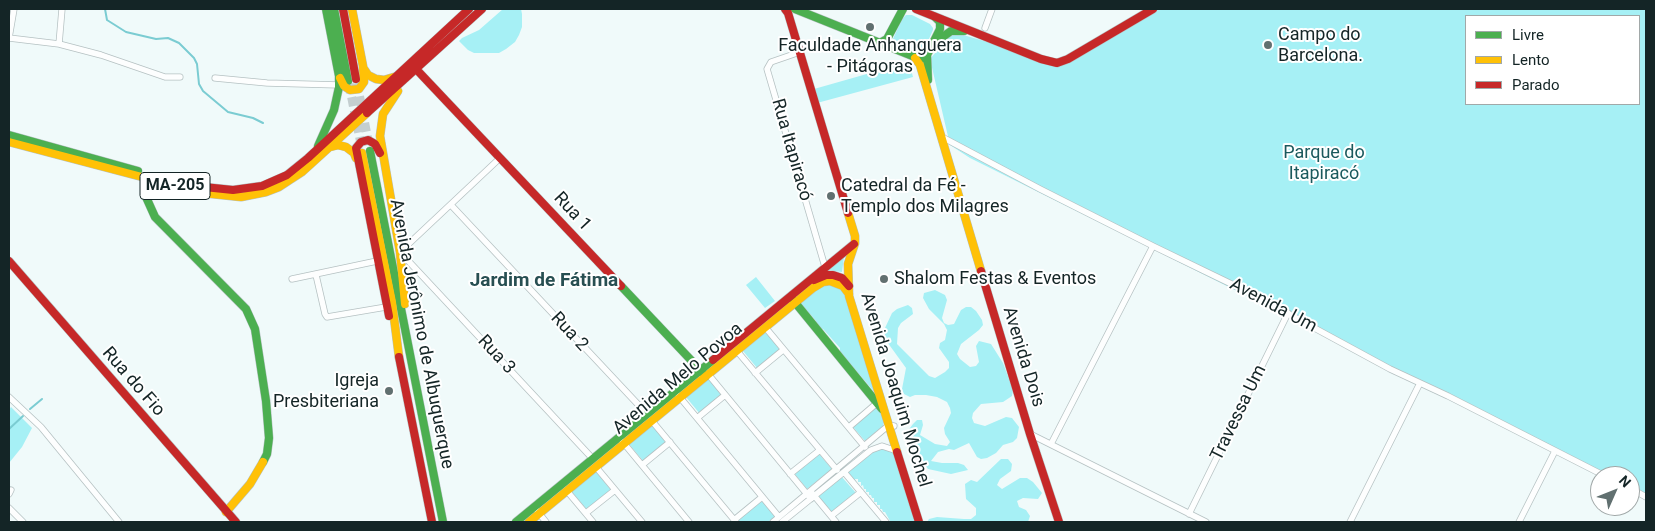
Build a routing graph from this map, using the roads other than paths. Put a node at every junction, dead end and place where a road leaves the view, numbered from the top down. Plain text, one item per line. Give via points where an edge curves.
1 (14, 9) edge
2 (62, 9) edge
3 (326, 9) edge
4 (334, 9) edge
5 (343, 9) edge
6 (352, 9) edge
7 (469, 9) edge
8 (482, 9) edge
9 (903, 9) edge
10 (916, 9) edge
11 (992, 9) edge
12 (1153, 9) edge
13 (790, 10) edge
14 (935, 17) junction
15 (984, 28) dead end
16 (976, 32) junction
17 (9, 38) edge
18 (885, 43) junction
19 (59, 44) junction
20 (933, 44) junction
21 (800, 52) junction
22 (927, 55) junction
23 (915, 58) junction
24 (363, 66) junction
25 (416, 69) junction
26 (180, 77) dead end
27 (395, 77) junction
28 (215, 78) dead end
29 (339, 81) junction
30 (930, 100) junction
31 (9, 135) edge
32 (942, 137) junction
33 (9, 142) edge
34 (330, 147) junction
35 (315, 151) junction
36 (500, 158) junction
37 (358, 161) junction
38 (383, 162) junction
39 (146, 179) junction
40 (451, 205) junction
41 (855, 243) junction
42 (1153, 246) junction
43 (400, 252) junction
44 (9, 261) edge
45 (376, 261) junction
46 (825, 267) junction
47 (316, 275) junction
48 (292, 279) dead end
49 (848, 284) junction
50 (797, 291) junction
51 (852, 297) junction
52 (794, 303) junction
53 (386, 307) junction
54 (1288, 313) junction
55 (765, 327) junction
56 (407, 339) junction
57 (783, 350) junction
58 (736, 351) junction
59 (399, 357) junction
60 (755, 373) junction
61 (705, 374) junction
62 (1420, 383) junction
63 (677, 394) junction
64 (725, 395) junction
65 (9, 396) edge
66 (877, 402) junction
67 (649, 418) junction
68 (697, 418) junction
69 (890, 423) junction
70 (848, 428) junction
71 (1030, 434) junction
72 (622, 440) junction
73 (670, 442) junction
74 (1052, 444) junction
75 (865, 447) junction
76 (820, 450) junction
77 (897, 450) junction
78 (1555, 451) junction
79 (593, 459) junction
80 (642, 465) junction
81 (596, 467) junction
82 (1590, 468) edge
83 (837, 470) junction
84 (844, 472) junction
85 (790, 474) junction
86 (615, 490) junction
87 (567, 491) junction
88 (861, 492) junction
89 (811, 495) junction
90 (762, 497) junction
91 (9, 508) edge
92 (537, 511) junction
93 (226, 512) junction
94 (586, 513) junction
95 (1189, 514) junction
96 (831, 516) junction
97 (784, 520) edge
98 (234, 521) edge
99 (735, 521) edge
100 (23, 522) edge
101 (119, 522) edge
102 (432, 522) edge
103 (443, 522) edge
104 (516, 522) edge
105 (529, 522) edge
106 (546, 522) edge
107 (594, 522) edge
108 (642, 522) edge
109 (689, 522) edge
110 (773, 522) edge
111 (836, 522) edge
112 (886, 522) edge
113 (919, 522) edge
114 (923, 522) edge
115 (1059, 522) edge
116 (1206, 522) edge
117 (1350, 522) edge
118 (1519, 522) edge

1 - 17 street
2 - 19 street
3 - 29 main road
4 - 5 main road via 352,80
6 - 24 main road
7 - 27 main road
8 - 25 main road
9 - 18 main road
10 - 14 main road
11 - 15 street
12 - 16 main road via 1057,63
13 - 18 main road
13 - 21 main road, Avenida Joaquim Mochel
14 - 16 main road
14 - 20 main road via 941,27
16 - 20 main road via 951,31
17 - 19 street
18 - 23 main road
19 - 26 street via 165,77
20 - 22 main road
21 - 41 main road, Avenida Joaquim Mochel
21 - 46 street, Rua Itapiracó via 771,62 768,69
22 - 23 main road via 922,59
22 - 30 main road, Avenida Dois
23 - 30 main road, Avenida Dois
24 - 27 main road via 376,79
24 - 29 main road via 364,82 358,90 345,88
25 - 34 main road
25 - 36 main road, Rua 1
25 - 38 main road via 383,114 380,136
27 - 35 main road
28 - 29 street via 267,83
29 - 35 main road via 334,110
30 - 32 main road, Avenida Dois
31 - 35 main road, MA-205 via 146,173 226,190 247,189 274,181 292,171
32 - 42 street, Avenida Um
32 - 71 main road, Avenida Dois
33 - 39 main road, MA-205
34 - 37 main road via 346,147
34 - 39 main road, MA-205 via 280,187 254,195 215,195
36 - 40 street
36 - 61 main road, Rua 1
37 - 38 main road via 357,146 368,140 377,145
37 - 45 main road
38 - 43 main road
39 - 93 main road via 146,197 152,213 246,309 255,329 266,401 267,454 260,469
40 - 43 street
40 - 67 street, Rua 2
41 - 46 main road, Avenida Melo Povoa
41 - 49 main road, Avenida Joaquim Mochel via 849,261
42 - 54 street, Avenida Um
42 - 74 street
43 - 56 main road
43 - 79 street, Rua 3
44 - 93 main road, Rua do Fio
45 - 47 street
45 - 53 main road
46 - 50 main road, Avenida Melo Povoa
47 - 48 street
47 - 53 street via 327,317
49 - 50 main road, Avenida Melo Povoa via 831,274 815,279
49 - 51 main road
50 - 52 main road
50 - 61 main road, Avenida Melo Povoa
51 - 52 main road, Avenida Melo Povoa via 841,285 828,281
51 - 69 main road, Avenida Joaquim Mochel
52 - 55 main road, Avenida Melo Povoa
52 - 66 main road
53 - 59 main road
54 - 62 street, Avenida Um
54 - 95 street, Travessa Um
55 - 57 street
55 - 58 main road, Avenida Melo Povoa
56 - 59 main road, Avenida Jerônimo de Albuquerque via 366,152
56 - 103 main road, Avenida Jerônimo de Albuquerque
57 - 60 street
57 - 70 street
58 - 60 street
58 - 61 main road, Avenida Melo Povoa
59 - 102 main road, Avenida Jerônimo de Albuquerque
60 - 76 street
61 - 63 main road, Avenida Melo Povoa
61 - 64 street
62 - 78 street, Avenida Um
62 - 117 street
63 - 67 main road, Avenida Melo Povoa
63 - 68 street
64 - 68 street
64 - 85 street
65 - 101 street via 41,427
66 - 69 main road
66 - 70 street
67 - 72 main road, Avenida Melo Povoa
67 - 73 street, Rua 2
68 - 90 street
69 - 75 street
69 - 77 main road, Avenida Joaquim Mochel
69 - 114 main road, Avenida Joaquim Mochel
70 - 75 street
71 - 74 street, Avenida Dois
71 - 115 main road
72 - 79 main road, Avenida Melo Povoa
72 - 80 street
72 - 81 main road, Avenida Melo Povoa
73 - 80 street
73 - 99 street, Rua 2
74 - 95 street, Avenida Dois
75 - 83 street
76 - 83 street
76 - 85 street
77 - 84 street via 878,447
77 - 113 main road, Avenida Joaquim Mochel
78 - 82 street, Avenida Um
78 - 118 street
79 - 92 main road, Avenida Melo Povoa
80 - 109 street
81 - 86 street
81 - 87 main road, Avenida Melo Povoa
83 - 89 street
84 - 88 street
84 - 89 street
85 - 89 street
86 - 94 street
86 - 108 street
87 - 92 main road, Avenida Melo Povoa
87 - 94 street
88 - 96 street
88 - 112 street
89 - 96 street
89 - 97 street
90 - 97 street
90 - 99 street
91 - 100 street
92 - 104 main road, Avenida Melo Povoa
92 - 105 main road, Avenida Melo Povoa
92 - 106 street
93 - 98 main road, Rua do Fio
94 - 107 street
95 - 116 street, Avenida Dois
96 - 111 street
97 - 110 street

